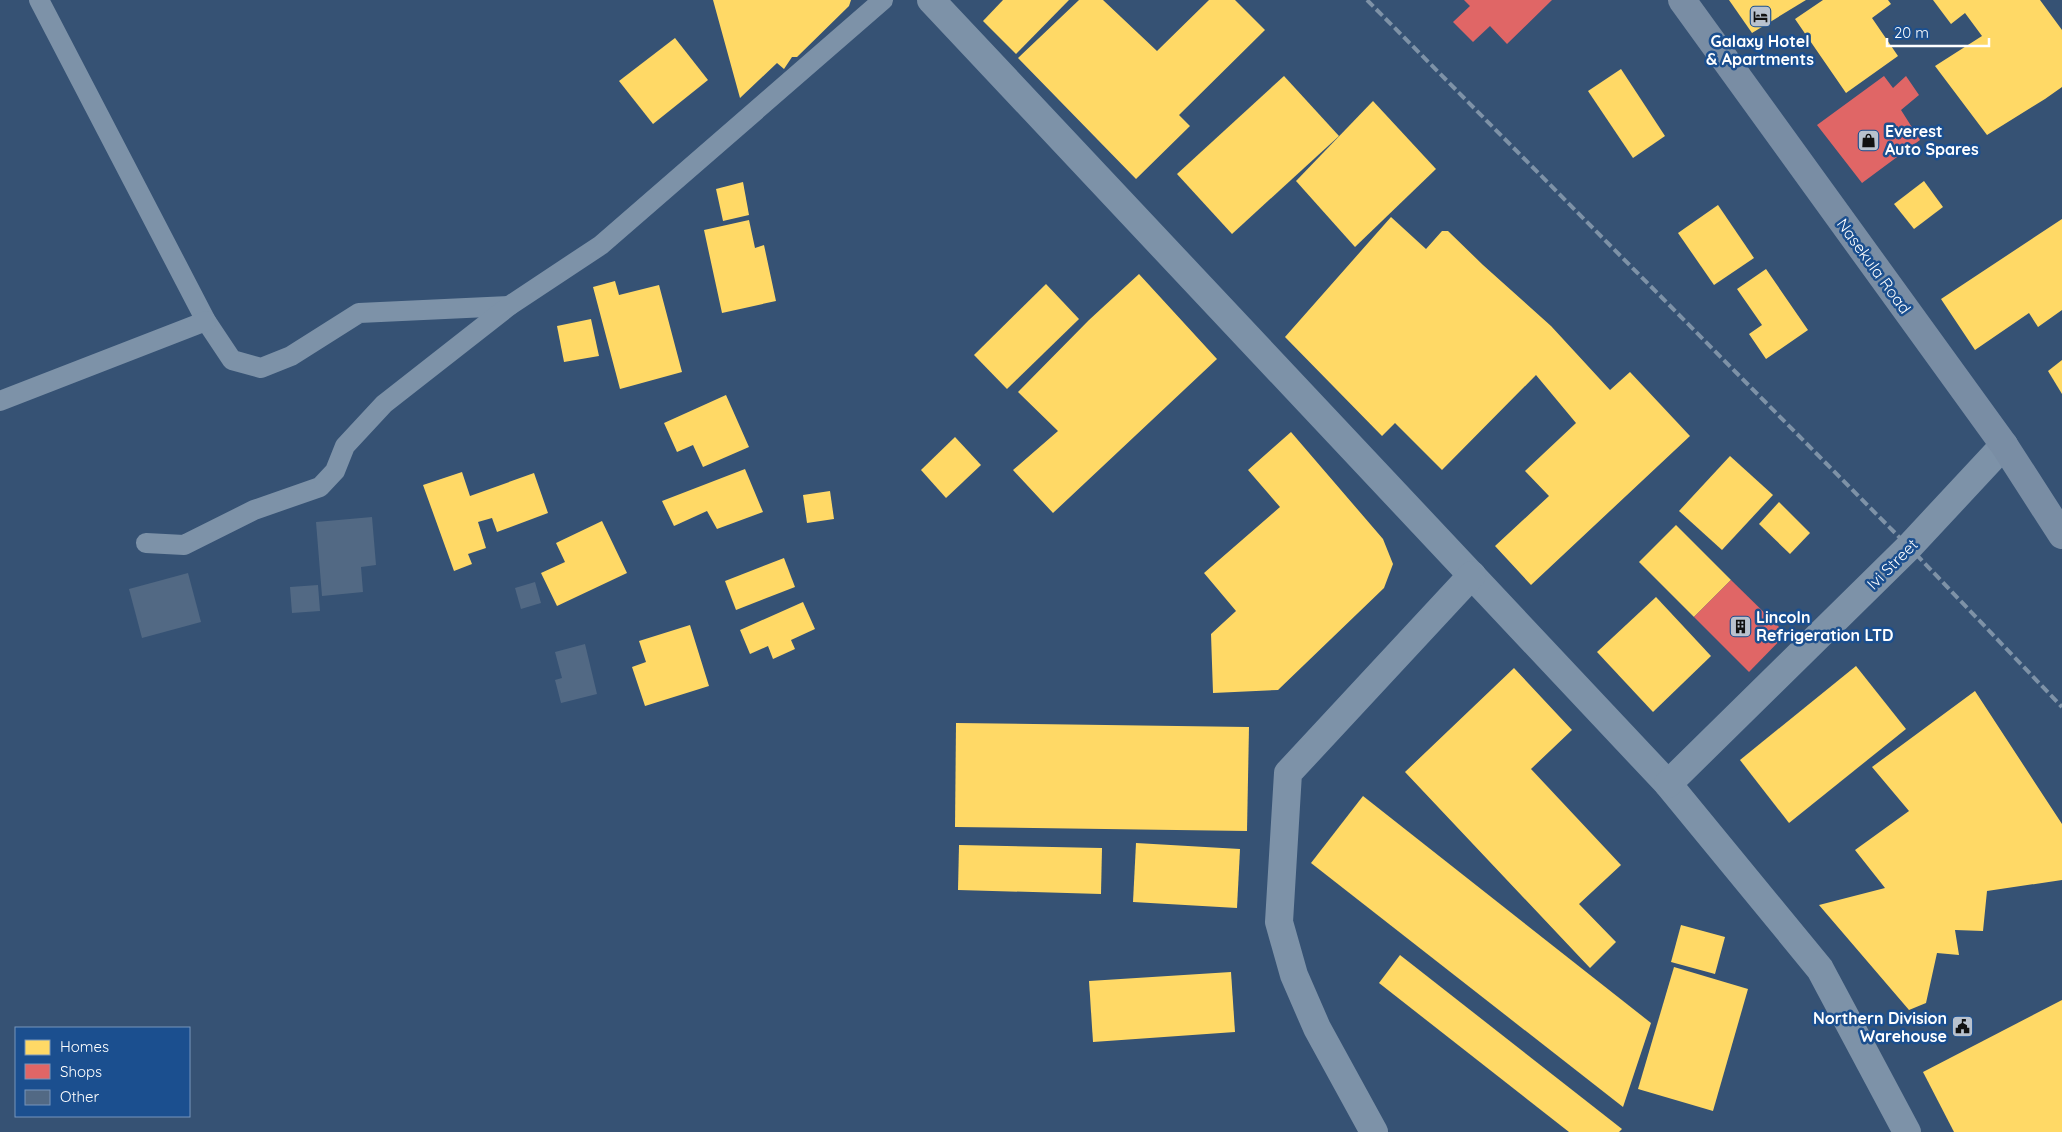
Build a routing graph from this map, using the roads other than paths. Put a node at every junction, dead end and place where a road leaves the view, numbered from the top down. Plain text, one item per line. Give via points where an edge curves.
1 (39, 0) edge
2 (883, 0) edge
3 (930, 0) edge
4 (1682, 0) edge
5 (509, 306) junction
6 (206, 321) junction
7 (0, 401) edge
8 (2004, 445) junction
9 (2062, 535) edge
10 (146, 543) dead end
11 (1472, 575) junction
12 (1668, 784) junction
13 (1374, 1132) edge
14 (1907, 1132) edge

1 - 6 lane
2 - 5 lane via 600,245
3 - 11 street
4 - 8 main road, Nasekula Road
5 - 6 lane via 359,314 291,356 261,368 232,360
5 - 10 lane via 384,404 345,446 335,471 320,487 254,510 184,545
6 - 7 lane
8 - 9 main road, Nasekula Road
8 - 12 street, Ivi Street via 1909,547
11 - 12 street
11 - 13 street via 1288,773 1279,922 1294,975 1316,1028
12 - 14 street via 1820,968

